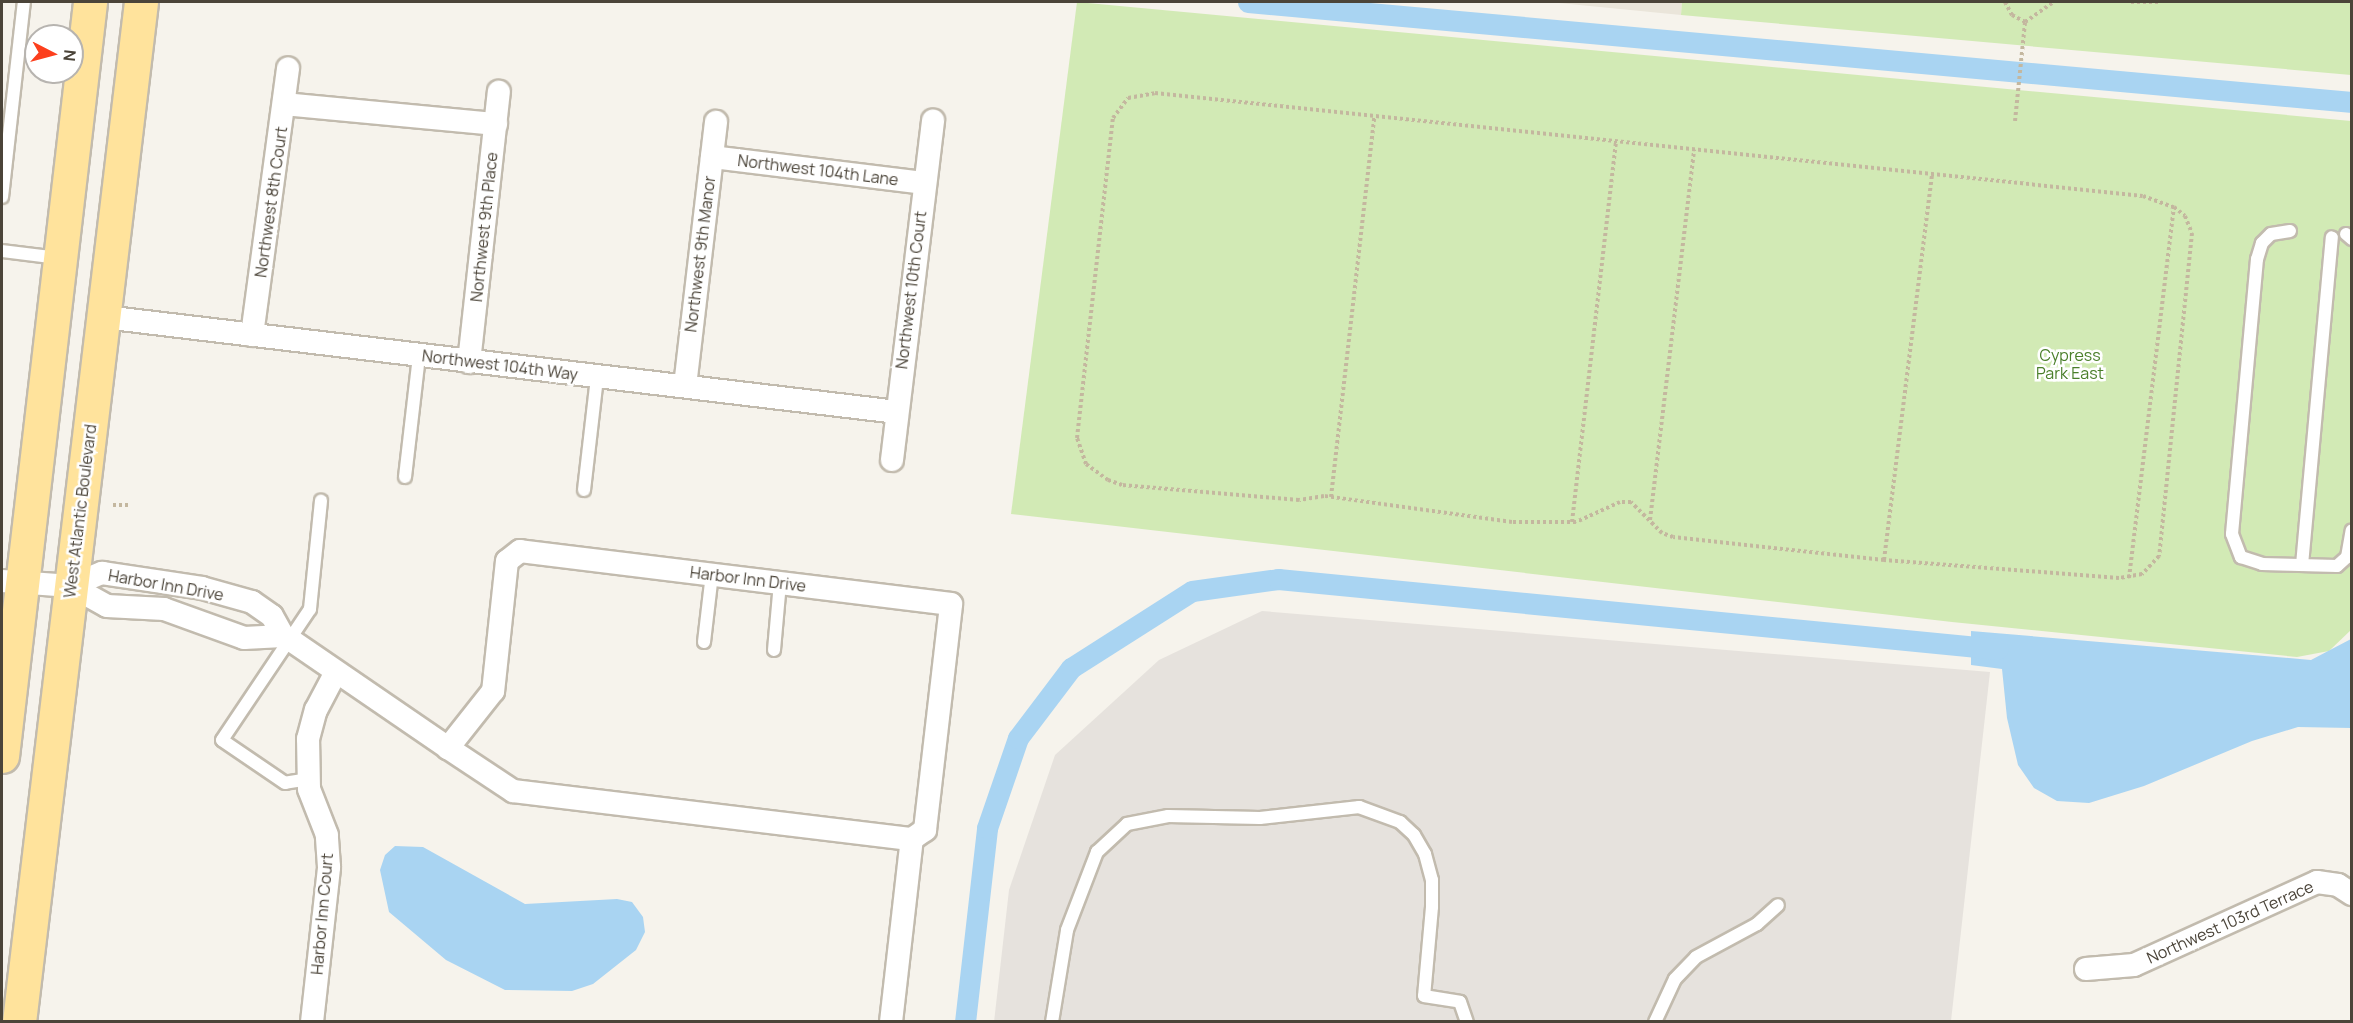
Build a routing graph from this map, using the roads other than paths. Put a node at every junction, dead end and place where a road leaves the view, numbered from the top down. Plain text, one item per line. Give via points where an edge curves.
1 (24, 2) edge
2 (90, 2) edge
3 (141, 2) edge
4 (288, 68) dead end
5 (499, 92) dead end
6 (284, 104) junction
7 (933, 120) dead end
8 (716, 122) dead end
9 (496, 124) junction
10 (712, 157) junction
11 (924, 183) junction
12 (2, 197) edge
13 (2290, 231) dead end
14 (2332, 237) dead end
15 (2, 250) edge
16 (60, 258) junction
17 (104, 317) junction
18 (252, 335) junction
19 (418, 356) junction
20 (469, 362) junction
21 (597, 377) junction
22 (685, 386) junction
23 (897, 412) junction
24 (892, 460) dead end
25 (405, 477) dead end
26 (584, 490) dead end
27 (321, 501) dead end
28 (2352, 530) edge
29 (2302, 565) junction
30 (712, 574) junction
31 (12, 581) edge
32 (780, 583) junction
33 (165, 584) junction
34 (71, 586) junction
35 (164, 609) junction
36 (287, 638) junction
37 (704, 642) dead end
38 (774, 650) dead end
39 (336, 672) junction
40 (448, 747) junction
41 (2, 756) edge
42 (309, 779) junction
43 (912, 839) junction
44 (2345, 890) edge
45 (1778, 906) dead end
46 (2086, 969) dead end
47 (19, 1022) edge
48 (312, 1022) edge
49 (891, 1022) edge
50 (1052, 1022) edge
51 (1467, 1022) edge
52 (1655, 1022) edge

1 - 12 lane
2 - 16 main road
3 - 17 main road, West Atlantic Boulevard
4 - 6 street, Northwest 8th Court
5 - 9 street, Northwest 9th Place
6 - 9 street
6 - 18 street, Northwest 8th Court
7 - 11 street, Northwest 10th Court
8 - 10 street, Northwest 9th Manor
9 - 20 street, Northwest 9th Place
10 - 11 street, Northwest 104th Lane
10 - 22 street, Northwest 9th Manor
11 - 23 street, Northwest 10th Court
13 - 29 lane via 2271,234 2262,243 2257,259 2232,534 2241,557 2262,564
14 - 29 lane
15 - 16 lane
16 - 31 main road
17 - 18 street, Northwest 104th Way
17 - 34 main road, West Atlantic Boulevard
18 - 19 street, Northwest 104th Way
19 - 20 street, Northwest 104th Way
19 - 25 lane
20 - 21 street, Northwest 104th Way
21 - 22 street, Northwest 104th Way
21 - 26 lane
22 - 23 street, Northwest 104th Way
23 - 24 street, Northwest 10th Court
27 - 36 lane via 310,609
28 - 29 lane via 2347,557 2337,566
30 - 32 street, Harbor Inn Drive
30 - 37 lane
30 - 40 street, Harbor Inn Drive via 520,551 507,561 493,691
31 - 34 street, Harbor Inn Drive
31 - 41 main road
32 - 38 lane
32 - 43 street, Harbor Inn Drive via 951,603 925,830
33 - 34 street, Harbor Inn Drive via 102,573
33 - 35 street
33 - 36 street, Harbor Inn Drive via 202,588 252,602 272,616
34 - 35 street, Harbor Inn Drive via 107,606
34 - 47 main road, West Atlantic Boulevard
35 - 36 street, Harbor Inn Drive via 244,638
36 - 39 street, Harbor Inn Drive
36 - 42 lane via 222,740 285,783
39 - 40 street, Harbor Inn Drive
39 - 42 street, Harbor Inn Court via 316,710 308,739
40 - 43 street, Harbor Inn Drive via 513,791
42 - 48 street, Harbor Inn Court via 309,789 327,835 328,867
43 - 49 street, Harbor Inn Drive
44 - 46 street, Northwest 103rd Terrace via 2317,882 2134,965
45 - 52 lane via 1756,924 1696,957 1676,979
50 - 51 lane via 1067,930 1097,852 1127,824 1168,816 1260,818 1359,807 1400,822 1414,835 1425,854 1432,889 1424,996 1460,1002

